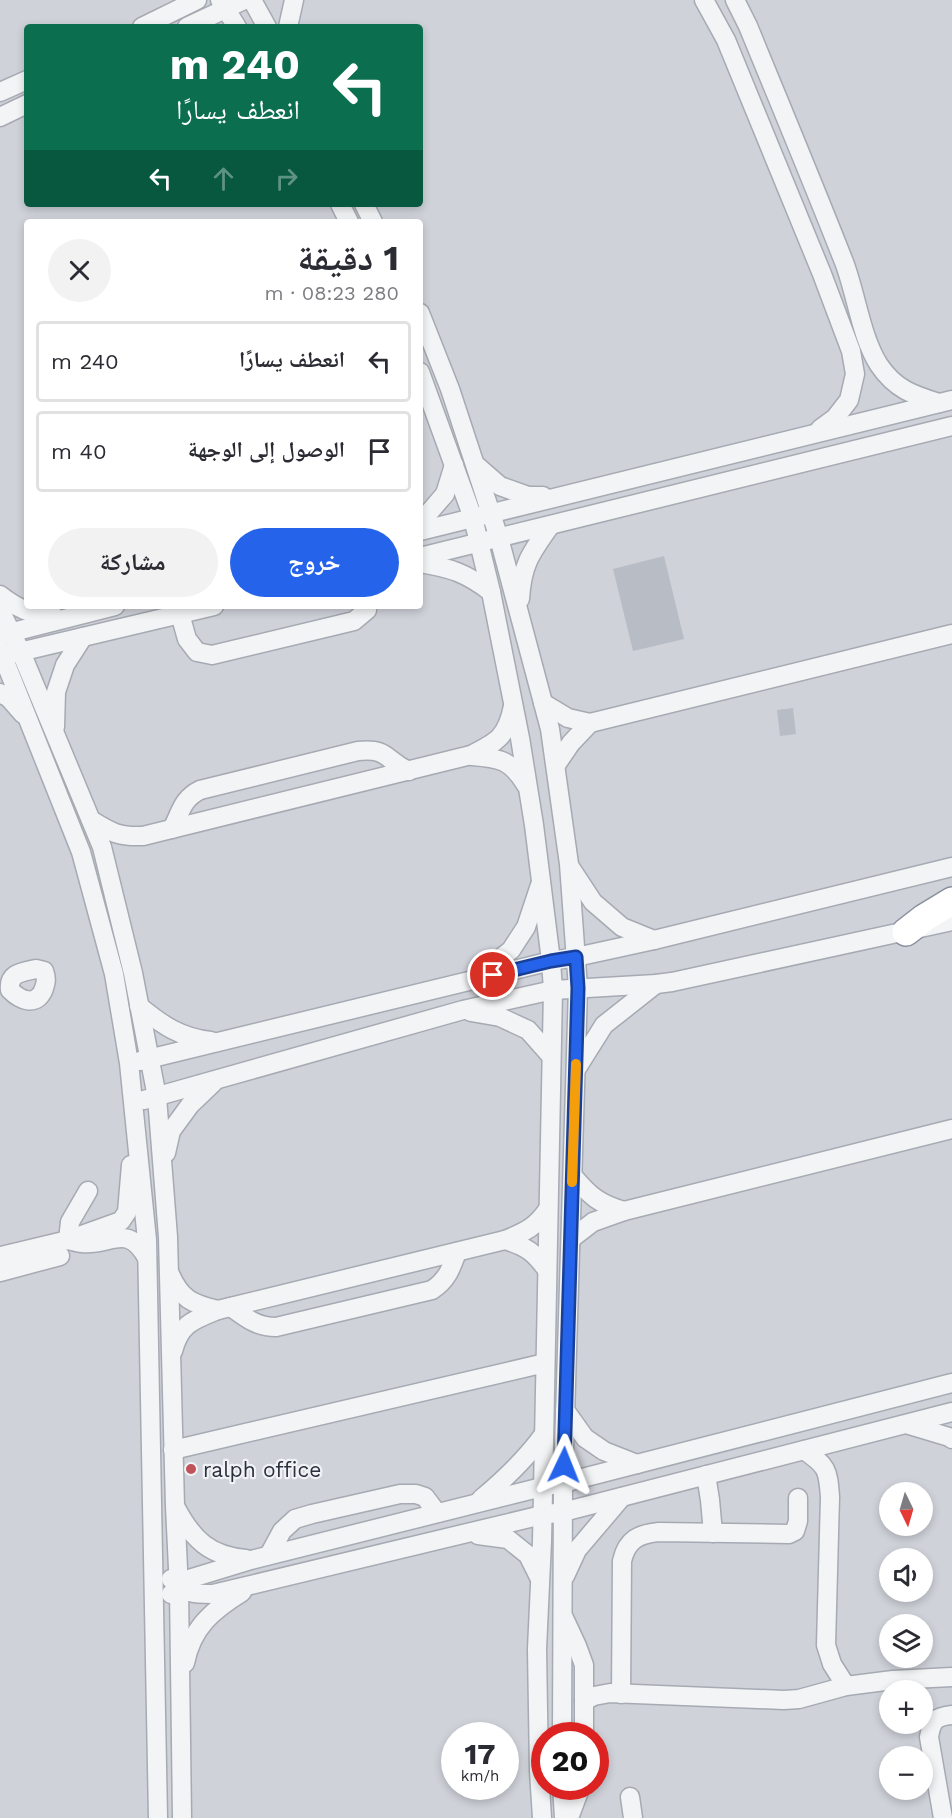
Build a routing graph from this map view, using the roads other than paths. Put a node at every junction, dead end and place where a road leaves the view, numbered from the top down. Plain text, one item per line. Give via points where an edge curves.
1 (165, 0) edge
2 (197, 0) edge
3 (244, 0) edge
4 (252, 0) edge
5 (294, 0) edge
6 (704, 0) edge
7 (735, 0) edge
8 (223, 4) edge
9 (149, 23) edge
10 (192, 24) edge
11 (235, 24) edge
12 (265, 24) edge
13 (289, 24) edge
14 (24, 81) edge
15 (0, 92) edge
16 (24, 105) edge
17 (0, 117) edge
18 (423, 321) edge
19 (423, 380) edge
20 (946, 402) edge
21 (952, 426) edge
22 (815, 433) junction
23 (454, 465) junction
24 (476, 465) junction
25 (562, 496) junction
26 (492, 513) junction
27 (472, 518) junction
28 (423, 520) edge
29 (550, 526) junction
30 (423, 530) edge
31 (499, 538) junction
32 (480, 543) junction
33 (423, 556) edge
34 (423, 564) edge
35 (491, 592) junction
36 (0, 595) edge
37 (102, 609) edge
38 (201, 609) edge
39 (367, 609) edge
40 (0, 610) edge
41 (519, 612) junction
42 (180, 614) junction
43 (69, 617) junction
44 (5, 633) edge
45 (952, 634) edge
46 (83, 637) junction
47 (6, 653) edge
48 (0, 693) edge
49 (513, 704) junction
50 (543, 704) junction
51 (28, 719) junction
52 (590, 723) junction
53 (55, 734) junction
54 (471, 755) junction
55 (556, 765) junction
56 (409, 771) junction
57 (529, 790) junction
58 (91, 820) junction
59 (172, 829) junction
60 (143, 836) junction
61 (569, 864) junction
62 (952, 867) edge
63 (541, 881) junction
64 (111, 883) junction
65 (952, 901) edge
66 (952, 921) edge
67 (906, 932) junction
68 (654, 940) junction
69 (576, 957) junction
70 (551, 961) junction
71 (474, 980) junction
72 (664, 983) junction
73 (578, 988) junction
74 (553, 990) junction
75 (139, 1006) junction
76 (463, 1010) junction
77 (222, 1041) junction
78 (551, 1056) junction
79 (149, 1060) junction
80 (129, 1063) junction
81 (576, 1070) junction
82 (215, 1080) junction
83 (156, 1097) junction
84 (134, 1102) junction
85 (952, 1128) edge
86 (138, 1147) junction
87 (162, 1166) junction
88 (573, 1176) junction
89 (88, 1191) dead end
90 (548, 1209) junction
91 (624, 1211) junction
92 (571, 1239) junction
93 (505, 1240) junction
94 (64, 1248) junction
95 (457, 1252) junction
96 (0, 1255) edge
97 (147, 1258) junction
98 (0, 1265) edge
99 (547, 1270) junction
100 (169, 1271) junction
101 (0, 1272) edge
102 (224, 1309) junction
103 (171, 1360) junction
104 (545, 1363) junction
105 (952, 1374) edge
106 (945, 1385) edge
107 (565, 1410) junction
108 (952, 1412) edge
109 (909, 1425) junction
110 (543, 1434) junction
111 (952, 1439) edge
112 (173, 1450) junction
113 (804, 1450) junction
114 (637, 1464) junction
115 (706, 1475) junction
116 (563, 1483) junction
117 (542, 1487) junction
118 (622, 1497) junction
119 (798, 1498) dead end
120 (477, 1503) junction
121 (175, 1506) junction
122 (563, 1512) junction
123 (437, 1513) junction
124 (542, 1515) junction
125 (468, 1533) junction
126 (713, 1533) junction
127 (153, 1543) junction
128 (269, 1555) junction
129 (251, 1560) junction
130 (540, 1579) junction
131 (562, 1583) junction
132 (255, 1584) junction
133 (179, 1589) junction
134 (154, 1611) junction
135 (562, 1614) junction
136 (952, 1677) edge
137 (846, 1686) junction
138 (179, 1691) junction
139 (621, 1694) junction
140 (584, 1701) junction
141 (952, 1715) edge
142 (562, 1722) edge
143 (584, 1722) edge
144 (630, 1797) dead end
145 (563, 1800) edge
146 (576, 1800) edge
147 (158, 1818) edge
148 (182, 1818) edge
149 (542, 1818) edge
150 (564, 1818) edge
151 (569, 1818) edge
152 (633, 1818) edge
153 (943, 1818) edge

1 - 9 lane
2 - 9 lane
3 - 8 lane
4 - 12 lane
5 - 13 lane
6 - 22 lane via 726,40 850,351 855,374 849,400 835,418
7 - 20 lane via 845,265 870,347 890,379 909,393
8 - 10 lane
8 - 11 lane
14 - 15 lane
16 - 17 lane
18 - 24 lane
19 - 23 lane
20 - 22 lane
21 - 29 lane
22 - 25 lane
23 - 27 lane
23 - 28 lane via 446,494
24 - 25 lane via 500,486 528,496
24 - 26 lane
25 - 26 lane
26 - 27 lane
26 - 31 lane
27 - 30 lane
27 - 32 lane
29 - 31 lane
29 - 41 lane via 521,576
31 - 32 lane
31 - 41 lane
32 - 33 lane
32 - 35 lane
34 - 35 lane via 446,567 473,578
35 - 49 lane
36 - 43 lane via 39,616
37 - 43 lane
38 - 42 lane
39 - 42 lane via 354,621 212,655 197,652 187,639
40 - 44 lane
41 - 50 lane
42 - 46 lane
43 - 44 lane
44 - 47 lane
45 - 52 lane
46 - 47 lane
46 - 53 lane via 65,665 56,692
47 - 51 lane
47 - 53 lane
48 - 51 lane
49 - 54 lane via 503,736
49 - 57 lane
50 - 52 lane via 567,718
50 - 55 lane
51 - 80 lane via 81,852 114,974
52 - 55 lane
53 - 58 lane
54 - 56 lane
54 - 57 lane via 494,757 509,764
55 - 61 lane
56 - 59 lane
56 - 59 lane via 381,752 358,751 200,790 190,795
57 - 63 lane
58 - 60 lane via 124,837
58 - 64 lane
59 - 60 lane
60 - 64 lane via 112,863
61 - 68 lane via 593,902 622,927
61 - 69 lane
62 - 68 lane
63 - 70 lane
63 - 71 lane via 526,927 511,950
64 - 75 lane
65 - 67 highway
66 - 67 lane
67 - 72 lane
68 - 69 lane
69 - 70 lane
69 - 73 lane
70 - 71 lane
70 - 74 lane
71 - 77 lane
72 - 73 lane
72 - 81 lane via 604,1025
73 - 74 lane
73 - 81 lane
74 - 76 lane
74 - 78 lane
75 - 77 lane via 163,1025 194,1039
75 - 79 lane
76 - 78 lane via 500,1017 528,1030
76 - 82 lane
77 - 79 lane
78 - 90 lane
79 - 80 lane
79 - 83 lane
80 - 84 lane
81 - 88 lane
82 - 83 lane
82 - 87 lane via 171,1131
83 - 84 lane
83 - 87 lane
84 - 86 lane
85 - 91 lane
86 - 94 lane via 130,1167 127,1212 121,1221
86 - 97 lane
87 - 100 lane
88 - 91 lane via 585,1191 606,1206
88 - 92 lane
89 - 94 lane via 70,1222
90 - 93 lane via 539,1222
90 - 99 lane
91 - 92 lane via 593,1222
92 - 107 lane
93 - 95 lane
93 - 99 lane via 535,1254
94 - 96 lane
94 - 97 lane via 125,1238 141,1246
94 - 101 lane
95 - 102 lane
95 - 102 lane via 451,1271 432,1290 276,1327 252,1323
96 - 98 lane
97 - 127 lane
99 - 104 lane
100 - 102 lane via 185,1298 200,1306
100 - 103 lane
102 - 103 lane via 184,1327
103 - 112 lane
104 - 110 lane
104 - 112 lane
105 - 106 lane
106 - 114 lane
107 - 114 lane via 585,1438 604,1451
107 - 116 lane
108 - 109 lane
109 - 111 lane
109 - 113 lane
110 - 117 lane
110 - 120 lane via 530,1454
112 - 121 lane
113 - 115 lane
113 - 137 lane via 821,1462 828,1474 826,1645
114 - 116 lane
115 - 118 lane
115 - 126 lane
116 - 117 lane
116 - 122 lane
117 - 120 lane
117 - 124 lane
118 - 122 lane
118 - 131 lane via 577,1550
119 - 126 lane via 798,1521 795,1531 789,1534
120 - 123 lane
121 - 129 lane via 194,1538 229,1558
121 - 133 lane
122 - 124 lane
122 - 131 lane
123 - 128 lane
123 - 128 lane via 424,1497 400,1494 312,1514 295,1519 282,1531
124 - 125 lane
124 - 130 lane
125 - 130 lane via 508,1539 528,1555
125 - 132 lane
126 - 139 lane via 645,1534 624,1550
127 - 133 lane via 167,1574
127 - 134 lane
128 - 129 lane
129 - 133 lane via 192,1578
130 - 149 lane via 537,1649
131 - 135 lane
132 - 133 lane via 213,1594
132 - 138 lane via 222,1604 196,1631
133 - 134 lane
133 - 138 lane
134 - 147 lane
135 - 140 lane via 584,1665
135 - 142 lane
136 - 137 lane
137 - 139 lane via 784,1700
138 - 148 lane
139 - 140 lane via 594,1696
140 - 143 lane
141 - 153 lane via 939,1717 931,1724 929,1737
144 - 152 lane
145 - 150 lane
146 - 151 lane

